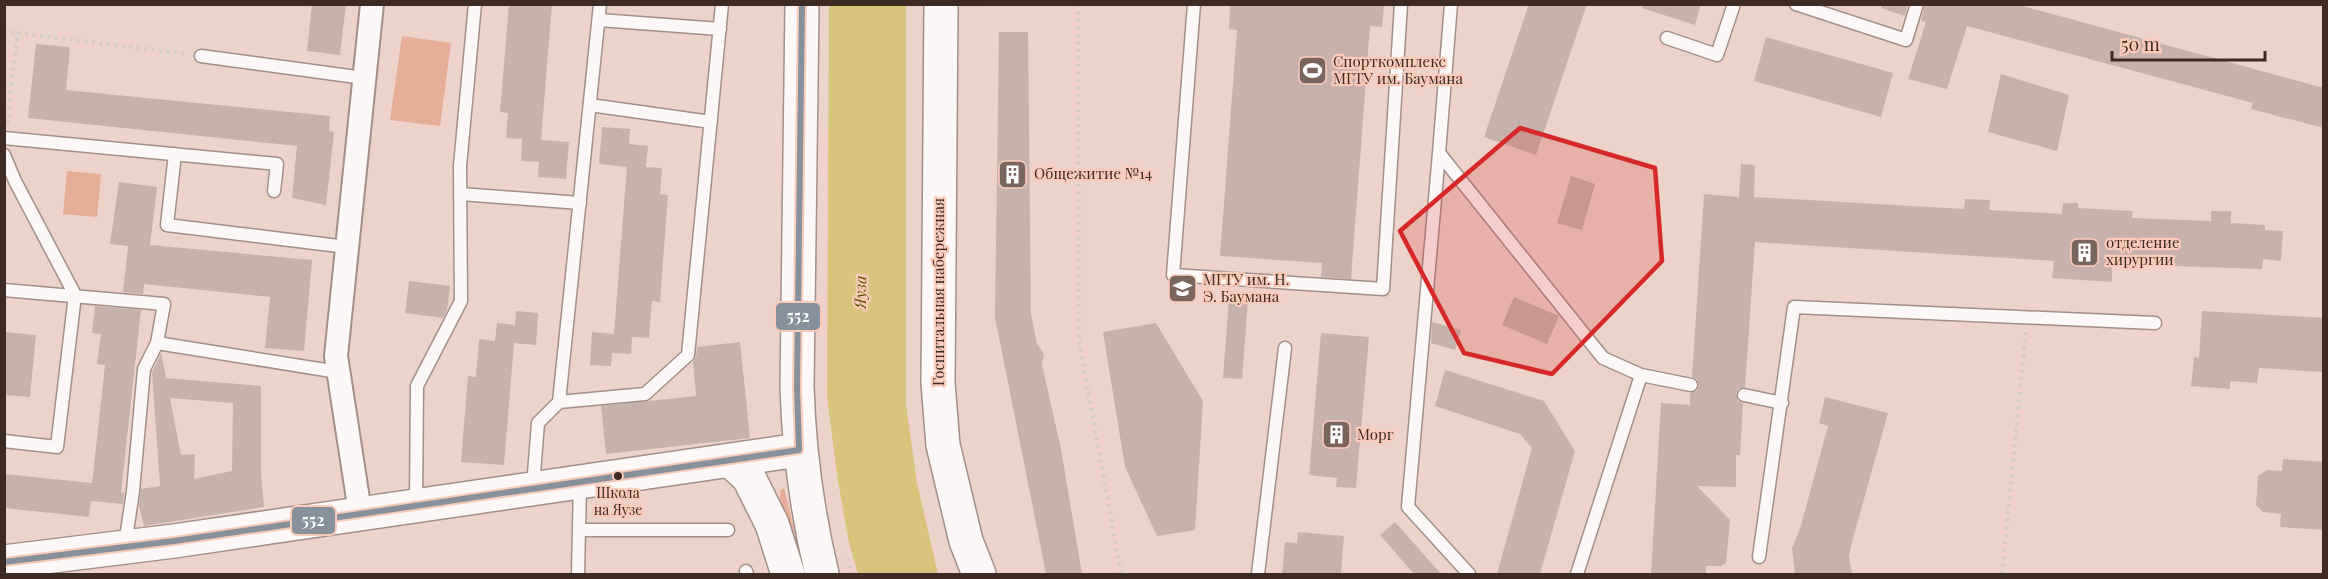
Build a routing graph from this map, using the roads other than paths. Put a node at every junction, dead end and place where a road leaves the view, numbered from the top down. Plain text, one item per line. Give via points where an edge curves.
1 (372, 4) edge
2 (475, 4) edge
3 (600, 4) edge
4 (722, 4) edge
5 (802, 4) edge
6 (941, 4) edge
7 (1194, 4) edge
8 (1401, 4) edge
9 (1451, 4) edge
10 (1734, 4) edge
11 (1796, 4) edge
12 (1917, 4) edge
13 (599, 20) junction
14 (720, 29) junction
15 (1666, 38) dead end
16 (201, 56) road end
17 (364, 78) junction
18 (590, 105) junction
19 (711, 123) junction
20 (6, 138) edge
21 (1440, 153) junction
22 (175, 154) junction
23 (4, 155) edge
24 (274, 191) dead end
25 (460, 194) junction
26 (580, 203) junction
27 (347, 248) junction
28 (4, 290) edge
29 (75, 295) junction
30 (2155, 323) dead end
31 (157, 344) junction
32 (1285, 348) dead end
33 (338, 372) junction
34 (1641, 375) junction
35 (1691, 385) dead end
36 (1744, 395) dead end
37 (559, 402) junction
38 (1782, 403) junction
39 (4, 441) edge
40 (799, 450) junction
41 (731, 460) junction
42 (580, 482) junction
43 (533, 488) junction
44 (805, 489) junction
45 (416, 505) junction
46 (360, 512) junction
47 (580, 530) junction
48 (728, 530) dead end
49 (125, 547) junction
50 (1760, 557) dead end
51 (4, 562) edge
52 (38, 566) edge
53 (578, 574) edge
54 (788, 574) edge
55 (822, 574) edge
56 (979, 574) edge
57 (1258, 574) edge
58 (1470, 574) edge
59 (1578, 574) edge

1 - 17 street
2 - 25 lane
3 - 13 lane
4 - 14 lane
5 - 40 main road via 796,387
6 - 56 main road, Госпитальная набережная via 938,383 943,445 966,541
7 - 8 lane via 1173,275 1383,289
9 - 21 lane
10 - 15 lane via 1718,55
11 - 12 lane via 1906,40
13 - 14 lane
13 - 18 lane
14 - 19 lane
16 - 17 lane
17 - 27 street
18 - 19 lane
18 - 26 lane
19 - 37 lane via 688,355 645,394
20 - 22 lane
21 - 34 lane via 1603,358
21 - 58 lane via 1408,507
22 - 24 lane via 278,164
22 - 27 lane via 167,225
23 - 29 lane
25 - 26 lane
25 - 45 lane via 461,301 417,386
26 - 37 lane
27 - 33 street via 336,357
28 - 29 lane
29 - 31 lane via 164,304
29 - 39 lane via 57,447
30 - 38 lane via 1794,307
31 - 33 lane
31 - 49 lane via 144,369
32 - 57 lane
33 - 46 street
34 - 35 lane
34 - 59 lane
36 - 38 lane
37 - 43 lane via 538,423
38 - 50 lane
40 - 41 main road
40 - 44 main road
41 - 42 main road
41 - 54 main road via 749,478 772,524
42 - 43 main road
42 - 47 lane
43 - 45 main road
44 - 54 main road
44 - 55 main road
45 - 46 main road
46 - 49 main road
47 - 48 lane
47 - 53 lane
49 - 52 main road
51 - 52 main road

